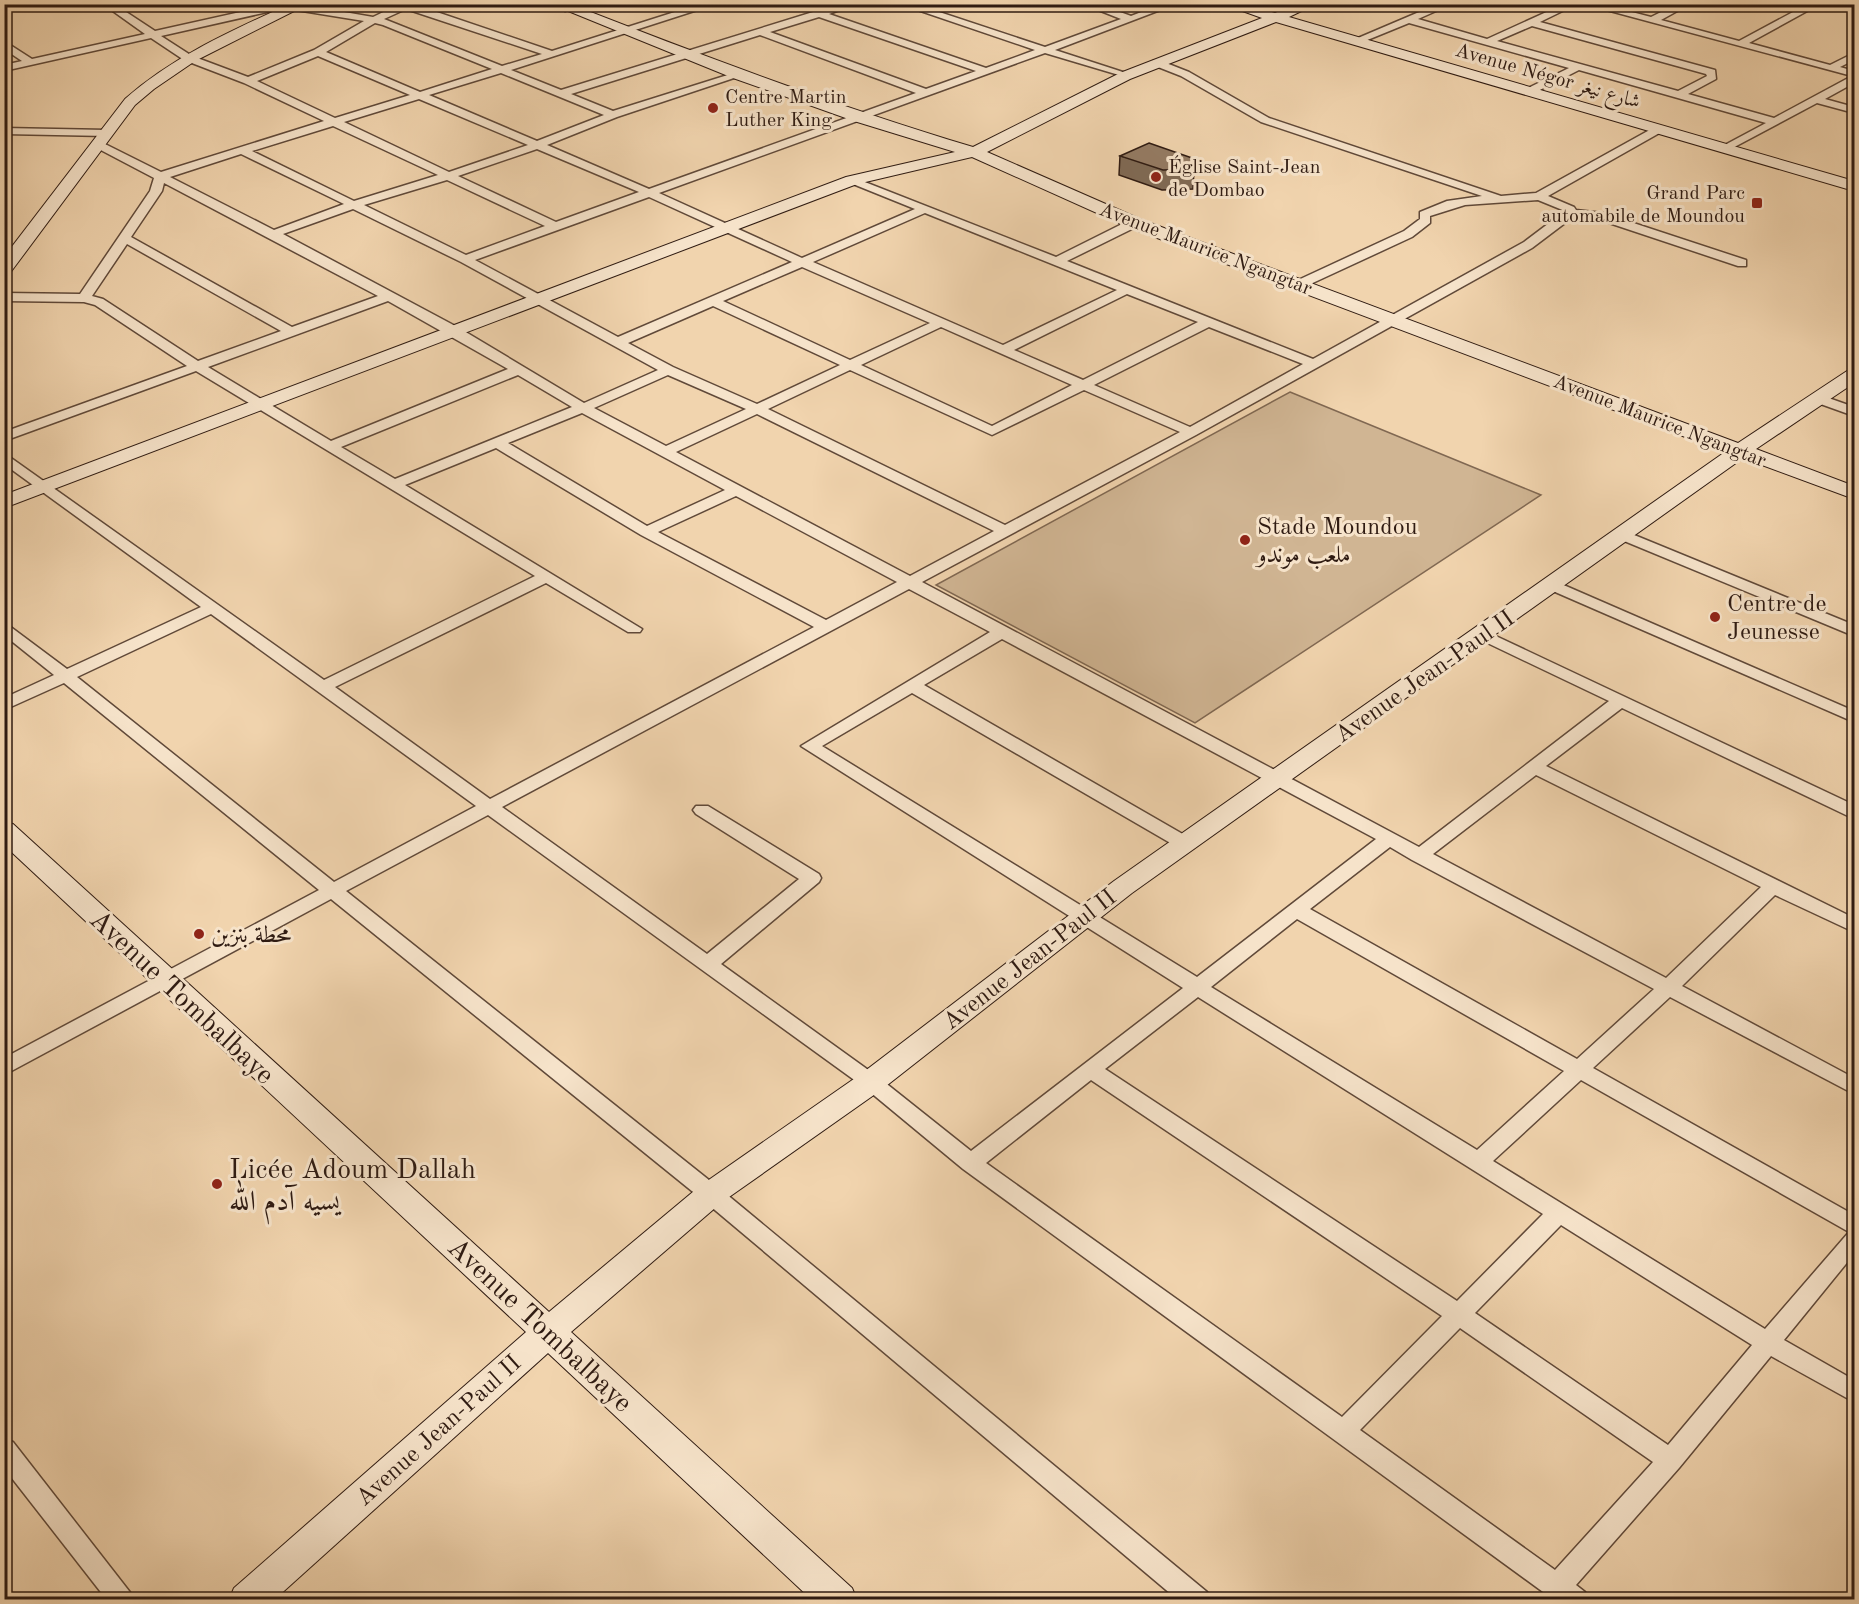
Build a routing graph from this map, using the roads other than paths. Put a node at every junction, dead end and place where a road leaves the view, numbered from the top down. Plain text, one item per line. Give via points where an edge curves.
1 (107, 4) edge
2 (678, 4) edge
3 (712, 4) edge
4 (851, 4) edge
5 (904, 4) edge
6 (1088, 4) edge
7 (1172, 4) edge
8 (1230, 4) edge
9 (1310, 4) edge
10 (1448, 4) edge
11 (1573, 4) edge
12 (1588, 4) edge
13 (1686, 4) edge
14 (1816, 4) edge
15 (407, 5) edge
16 (269, 6) edge
17 (299, 6) edge
18 (569, 6) edge
19 (693, 10) junction
20 (820, 14) junction
21 (1275, 18) junction
22 (1131, 19) junction
23 (374, 20) junction
24 (1409, 20) junction
25 (1651, 21) junction
26 (1531, 23) junction
27 (626, 31) junction
28 (763, 33) junction
29 (153, 35) junction
30 (1356, 41) junction
31 (1488, 42) junction
32 (4, 44) edge
33 (1740, 44) junction
34 (1048, 50) junction
35 (318, 52) junction
36 (552, 54) junction
37 (684, 54) junction
38 (1854, 56) edge
39 (188, 58) junction
40 (30, 62) junction
41 (1157, 63) junction
42 (1578, 67) junction
43 (1831, 68) junction
44 (7, 70) edge
45 (502, 70) junction
46 (988, 72) junction
47 (738, 75) junction
48 (1125, 75) junction
49 (1854, 76) edge
50 (248, 81) junction
51 (1530, 91) junction
52 (927, 93) junction
53 (560, 94) junction
54 (1679, 95) junction
55 (420, 96) junction
56 (1814, 99) junction
57 (1854, 110) edge
58 (613, 115) junction
59 (859, 118) junction
60 (1772, 121) junction
61 (335, 122) junction
62 (1659, 129) junction
63 (4, 131) edge
64 (103, 139) junction
65 (537, 145) junction
66 (1725, 149) junction
67 (243, 151) junction
68 (974, 152) junction
69 (450, 175) junction
70 (160, 177) junction
71 (852, 180) junction
72 (1854, 186) edge
73 (650, 193) junction
74 (1539, 196) junction
75 (1500, 198) junction
76 (356, 204) junction
77 (923, 210) junction
78 (1571, 213) junction
79 (1134, 223) junction
80 (556, 227) junction
81 (724, 228) junction
82 (273, 234) junction
83 (125, 238) junction
84 (9, 256) edge
85 (465, 259) junction
86 (801, 262) junction
87 (1056, 262) junction
88 (1742, 263) dead end
89 (4, 269) edge
90 (1300, 284) junction
91 (1126, 290) junction
92 (389, 296) junction
93 (4, 297) edge
94 (84, 298) junction
95 (538, 299) junction
96 (713, 301) junction
97 (1394, 320) junction
98 (942, 322) junction
99 (1208, 322) junction
100 (292, 332) junction
101 (454, 332) junction
102 (618, 342) junction
103 (1006, 349) junction
104 (1314, 364) junction
105 (852, 365) junction
106 (198, 367) junction
107 (518, 370) junction
108 (668, 370) junction
109 (1854, 375) edge
110 (1085, 384) junction
111 (1820, 399) junction
112 (261, 405) junction
113 (584, 408) junction
114 (758, 409) junction
115 (1854, 412) edge
116 (1191, 432) junction
117 (4, 437) edge
118 (497, 443) junction
119 (330, 446) junction
120 (1741, 450) junction
121 (666, 452) junction
122 (4, 457) edge
123 (395, 484) junction
124 (47, 486) junction
125 (739, 489) junction
126 (1854, 493) edge
127 (4, 502) edge
128 (1005, 531) junction
129 (646, 532) junction
130 (1622, 535) junction
131 (547, 576) junction
132 (911, 581) junction
133 (1552, 585) junction
134 (214, 607) junction
135 (4, 627) edge
136 (826, 627) junction
137 (634, 629) dead end
138 (1004, 631) junction
139 (1854, 632) edge
140 (1483, 635) junction
141 (67, 677) junction
142 (911, 685) junction
143 (325, 686) junction
144 (1620, 701) junction
145 (4, 705) edge
146 (1854, 717) edge
147 (1534, 767) junction
148 (1278, 780) junction
149 (491, 806) junction
150 (702, 810) dead end
151 (1854, 812) edge
152 (4, 830) edge
153 (1388, 839) junction
154 (1186, 844) junction
155 (1419, 855) junction
156 (1772, 887) junction
157 (332, 891) junction
158 (1296, 910) junction
159 (1084, 915) junction
160 (1854, 926) edge
161 (708, 964) junction
162 (165, 980) junction
163 (1199, 988) junction
164 (1668, 988) junction
165 (4, 1068) edge
166 (1578, 1069) junction
167 (1091, 1070) junction
168 (871, 1082) junction
169 (1854, 1087) edge
170 (1479, 1161) junction
171 (971, 1163) junction
172 (711, 1194) junction
173 (1558, 1212) junction
174 (1854, 1225) edge
175 (1854, 1239) edge
176 (1458, 1314) junction
177 (550, 1331) junction
178 (1767, 1342) junction
179 (1854, 1392) edge
180 (1343, 1432) junction
181 (4, 1449) edge
182 (1670, 1460) junction
183 (1567, 1593) edge
184 (123, 1599) edge
185 (247, 1599) edge
186 (839, 1599) edge
187 (1198, 1599) edge

1 - 29 street
2 - 19 street
3 - 19 street
4 - 20 street
5 - 34 street
6 - 22 street
7 - 22 street
8 - 21 street, Avenue Négor شارع نيغر
9 - 21 street
10 - 24 street
11 - 26 street
12 - 25 street
13 - 25 street
14 - 33 street
15 - 23 street
15 - 36 street
16 - 17 street
16 - 29 street
17 - 23 street
17 - 39 street
18 - 27 street, Avenue Maurice Ngangtar
19 - 27 street
20 - 28 street
20 - 46 street
21 - 30 street, Avenue Négor شارع نيغر
21 - 41 street
22 - 34 street
23 - 35 street
23 - 45 street
24 - 30 street
24 - 31 street
25 - 33 street
26 - 31 street
26 - 54 street via 1711,72 1712,77
27 - 36 street
27 - 37 street, Avenue Maurice Ngangtar
28 - 37 street
28 - 52 street
29 - 39 street
29 - 40 street
30 - 51 street, Avenue Négor شارع نيغر
31 - 42 street
32 - 40 street
33 - 43 street
34 - 46 street
34 - 48 street
35 - 50 street
35 - 55 street
36 - 45 street
37 - 47 street, Avenue Maurice Ngangtar
37 - 53 street
38 - 43 street
39 - 50 street
39 - 64 street via 142,90
40 - 44 street
41 - 48 street
41 - 75 street via 1185,74 1265,120
42 - 51 street
42 - 54 street
43 - 49 street
45 - 53 street
45 - 55 street
46 - 52 street
47 - 58 street
47 - 59 street, Avenue Maurice Ngangtar
48 - 68 street
49 - 56 street
50 - 61 street
51 - 62 street, Avenue Négor شارع نيغر
52 - 59 street
53 - 58 street
54 - 60 street
55 - 61 street
55 - 65 street
56 - 57 street
56 - 60 street
58 - 65 street
59 - 68 street, Avenue Maurice Ngangtar
59 - 73 street
60 - 66 street
61 - 67 street
61 - 69 street
62 - 66 street, Avenue Négor شارع نيغر
62 - 74 street
63 - 64 street
64 - 70 street
64 - 84 street
65 - 69 street
65 - 73 street
66 - 72 street, Avenue Négor شارع نيغر
67 - 70 street
67 - 76 street
68 - 71 street
68 - 79 street, Avenue Maurice Ngangtar
69 - 76 street
69 - 80 street
70 - 82 street
70 - 83 street via 156,191
71 - 77 street
71 - 81 street
73 - 80 street
73 - 81 street
74 - 75 street via 1520,200
74 - 78 street via 1570,209
75 - 90 street via 1431,210 1424,215 1426,220 1408,234
76 - 82 street
76 - 85 street
77 - 86 street
77 - 87 street
78 - 88 street via 1599,216
78 - 97 street via 1528,245
79 - 87 street
79 - 90 street, Avenue Maurice Ngangtar
80 - 85 street
81 - 86 street
81 - 95 street
82 - 92 street
83 - 94 street
83 - 100 street
84 - 89 street
85 - 95 street
86 - 96 street
86 - 98 street
87 - 91 street
90 - 97 street, Avenue Maurice Ngangtar
91 - 99 street
91 - 103 street
92 - 100 street
92 - 101 street
93 - 94 street
94 - 106 street via 99,302
95 - 101 street
95 - 102 street
96 - 102 street
96 - 105 street
97 - 104 street
97 - 120 street, Avenue Maurice Ngangtar
98 - 103 street
98 - 105 street
99 - 104 street
99 - 110 street
100 - 106 street
101 - 107 street
101 - 112 street
102 - 108 street
103 - 110 street
104 - 116 street
105 - 110 street via 992,430
105 - 114 street
106 - 112 street
106 - 117 street
107 - 113 street
107 - 119 street
108 - 113 street
108 - 114 street
109 - 111 street, Avenue Jean-Paul II
110 - 116 street
111 - 115 street
111 - 120 street, Avenue Jean-Paul II
112 - 119 street
112 - 124 street
113 - 118 street
113 - 121 street
114 - 121 street
114 - 128 street
116 - 128 street
118 - 123 street
118 - 129 street
119 - 123 street
120 - 126 street, Avenue Maurice Ngangtar
120 - 130 street, Avenue Jean-Paul II
121 - 125 street
122 - 124 street
123 - 131 street
124 - 127 street
124 - 134 street
125 - 129 street
125 - 132 street
128 - 132 street
129 - 136 street
130 - 133 street, Avenue Jean-Paul II
130 - 139 street
131 - 137 street
131 - 143 street
132 - 136 street
132 - 138 street
133 - 140 street, Avenue Jean-Paul II
133 - 146 street
134 - 141 street
134 - 143 street
135 - 141 street
136 - 149 street
138 - 142 street
138 - 148 street
140 - 144 street
140 - 148 street, Avenue Jean-Paul II
141 - 145 street
141 - 157 street
142 - 154 street
142 - 159 street via 810,746
143 - 149 street
144 - 147 street
144 - 151 street
147 - 155 street
147 - 156 street
148 - 153 street
148 - 154 street, Avenue Jean-Paul II
149 - 157 street
149 - 161 street
150 - 161 street via 812,878
152 - 162 street, Avenue Tombalbaye
153 - 155 street
153 - 158 street
154 - 159 street, Avenue Jean-Paul II
155 - 164 street
156 - 160 street
156 - 164 street
157 - 162 street
157 - 172 street
158 - 163 street
158 - 166 street
159 - 163 street
159 - 168 street, Avenue Jean-Paul II
161 - 168 street
162 - 165 street
162 - 177 street, Avenue Tombalbaye
163 - 167 street
163 - 170 street
164 - 166 street
164 - 169 street
166 - 170 street
166 - 174 street
167 - 171 street
167 - 176 street
168 - 171 street
168 - 172 street, Avenue Jean-Paul II
170 - 173 street
171 - 180 street
172 - 177 street, Avenue Jean-Paul II
172 - 187 street
173 - 176 street
173 - 178 street
175 - 178 street
176 - 180 street
176 - 182 street
177 - 185 street, Avenue Jean-Paul II
177 - 186 street, Avenue Tombalbaye
178 - 179 street
178 - 182 street
180 - 183 street
181 - 184 street
182 - 183 street

